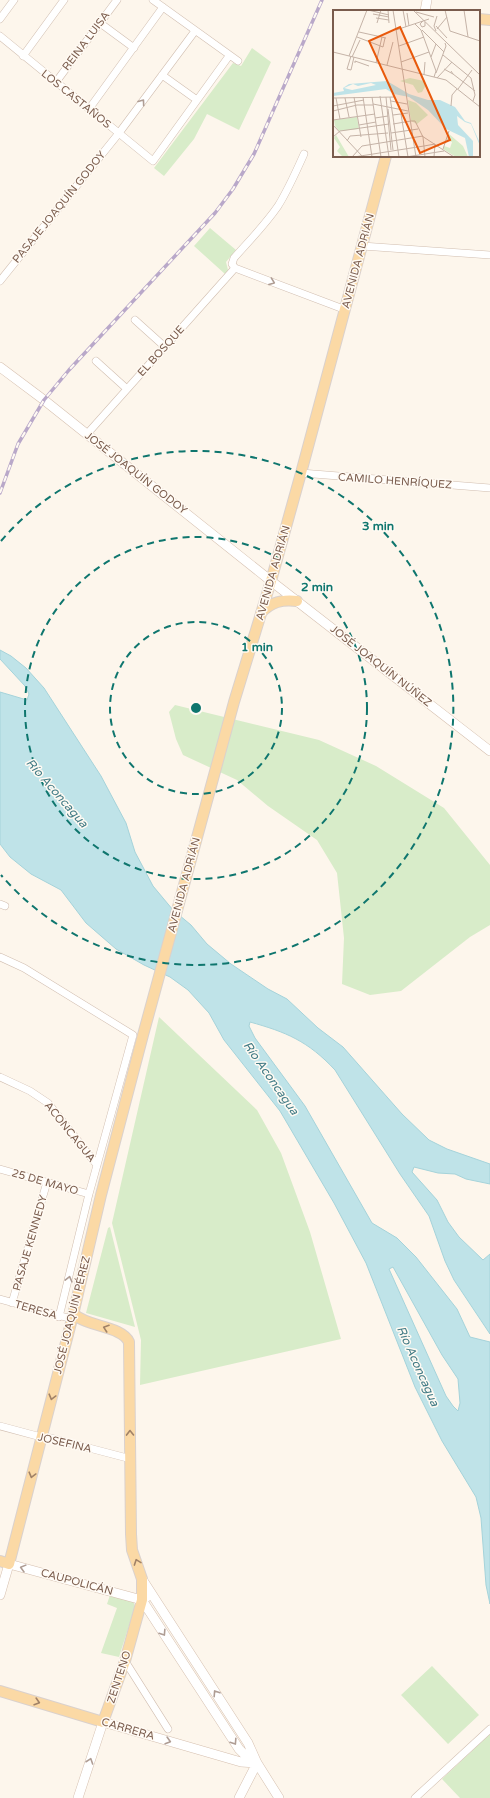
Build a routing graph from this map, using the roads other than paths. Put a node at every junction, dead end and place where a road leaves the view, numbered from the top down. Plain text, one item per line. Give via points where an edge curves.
1 (14, 0) edge
2 (64, 0) edge
3 (117, 0) edge
4 (153, 0) edge
5 (428, 0) edge
6 (163, 7) junction
7 (424, 10) edge
8 (0, 19) edge
9 (480, 19) edge
10 (490, 20) edge
11 (100, 23) junction
12 (195, 31) junction
13 (0, 36) edge
14 (134, 48) junction
15 (23, 56) junction
16 (229, 56) junction
17 (238, 60) dead end
18 (162, 75) junction
19 (56, 82) junction
20 (197, 100) junction
21 (89, 109) junction
22 (119, 133) junction
23 (304, 154) dead end
24 (386, 157) edge
25 (362, 246) junction
26 (490, 255) edge
27 (236, 268) junction
28 (0, 281) edge
29 (346, 310) junction
30 (135, 320) dead end
31 (165, 347) junction
32 (96, 361) dead end
33 (0, 367) edge
34 (127, 389) junction
35 (86, 434) junction
36 (301, 473) junction
37 (490, 488) edge
38 (271, 581) junction
39 (297, 601) junction
40 (261, 613) junction
41 (490, 751) edge
42 (0, 957) edge
43 (138, 1035) junction
44 (0, 1076) edge
45 (97, 1165) junction
46 (0, 1169) edge
47 (47, 1182) junction
48 (90, 1194) junction
49 (0, 1299) edge
50 (12, 1303) junction
51 (59, 1316) junction
52 (73, 1316) junction
53 (84, 1321) junction
54 (127, 1338) joint
55 (67, 1340) junction
56 (0, 1426) edge
57 (41, 1437) junction
58 (131, 1459) junction
59 (4, 1562) edge
60 (142, 1578) junction
61 (152, 1594) junction
62 (0, 1595) edge
63 (142, 1600) junction
64 (125, 1661) junction
65 (0, 1691) edge
66 (104, 1722) junction
67 (168, 1729) dead end
68 (490, 1729) edge
69 (257, 1763) junction
70 (78, 1798) edge
71 (239, 1798) edge
72 (279, 1798) edge
73 (415, 1798) edge

1 - 8 street
2 - 15 street
3 - 11 street, REINA LUISA
4 - 6 street
5 - 7 street
6 - 12 street
6 - 14 street
9 - 10 main road
11 - 14 street
11 - 19 street, REINA LUISA
12 - 16 street
12 - 18 street, PASAJE JOAQUÍN GODOY
13 - 15 street, LOS CASTAÑOS
14 - 21 street
15 - 19 street, LOS CASTAÑOS
16 - 17 street
16 - 20 street
18 - 20 street
22 -> 18 street, PASAJE JOAQUÍN GODOY
19 - 21 street, LOS CASTAÑOS
20 - 22 street, LOS CASTAÑOS via 153,161
21 - 22 street, LOS CASTAÑOS
22 - 28 street, PASAJE JOAQUÍN GODOY
23 - 27 street, EL BOSQUE via 278,206 233,260 233,266
24 - 25 main road, AVENIDA ADRIÁN
25 - 26 street
25 - 29 main road, AVENIDA ADRIÁN
27 -> 29 street
27 - 31 street, EL BOSQUE
29 - 36 main road, AVENIDA ADRIÁN
30 - 31 street
31 - 34 street, EL BOSQUE
32 - 34 street
33 - 35 street, JOSÉ JOAQUÍN GODOY
34 - 35 street, EL BOSQUE
35 - 38 street, JOSÉ JOAQUÍN GODOY
36 - 37 street, CAMILO HENRÍQUEZ
36 - 38 main road, AVENIDA ADRIÁN
38 - 39 street, JOSÉ JOAQUÍN NÚÑEZ
38 - 40 main road, AVENIDA ADRIÁN
39 - 40 main road via 279,601
39 - 41 street, JOSÉ JOAQUÍN NÚÑEZ
40 - 43 main road, AVENIDA ADRIÁN
42 - 43 street via 30,971
43 - 45 street, JOSÉ JOAQUÍN PÉREZ
43 - 52 main road, JOSÉ JOAQUÍN PÉREZ
44 - 45 street, ACONCAGUA via 48,1103
45 - 48 street, JOSÉ JOAQUÍN PÉREZ
46 - 47 street, 25 DE MAYO
47 - 48 street, 25 DE MAYO
47 - 50 street, PASAJE KENNEDY
51 -> 48 street, JOSÉ JOAQUÍN PÉREZ
49 - 50 street, TERESA
50 - 51 street, TERESA
51 - 52 street, TERESA
52 - 53 main road, TERESA
52 - 55 main road, JOSÉ JOAQUÍN PÉREZ
54 -> 53 main road, TERESA
53 - 55 main road via 77,1325
58 -> 54 main road, ZENTENO
55 -> 57 main road, JOSÉ JOAQUÍN PÉREZ
56 - 57 street, JOSEFINA
57 - 58 street, JOSEFINA
57 -> 59 main road, JOSÉ JOAQUÍN PÉREZ
60 -> 58 main road, ZENTENO via 132,1550 130,1534
59 - 62 street, JOSÉ JOAQUÍN PÉREZ
63 -> 59 street, CAUPOLICÁN
60 - 61 street
60 - 63 main road, ZENTENO
61 - 63 street
69 -> 61 street via 248,1743
63 - 64 main road, ZENTENO
63 -> 69 street via 238,1749
64 - 66 main road, ZENTENO
64 - 67 street
65 -> 66 main road, CARRERA
66 -> 69 street, CARRERA via 241,1762
70 -> 66 street, ZENTENO
68 - 73 street
69 - 71 street
69 - 72 street

